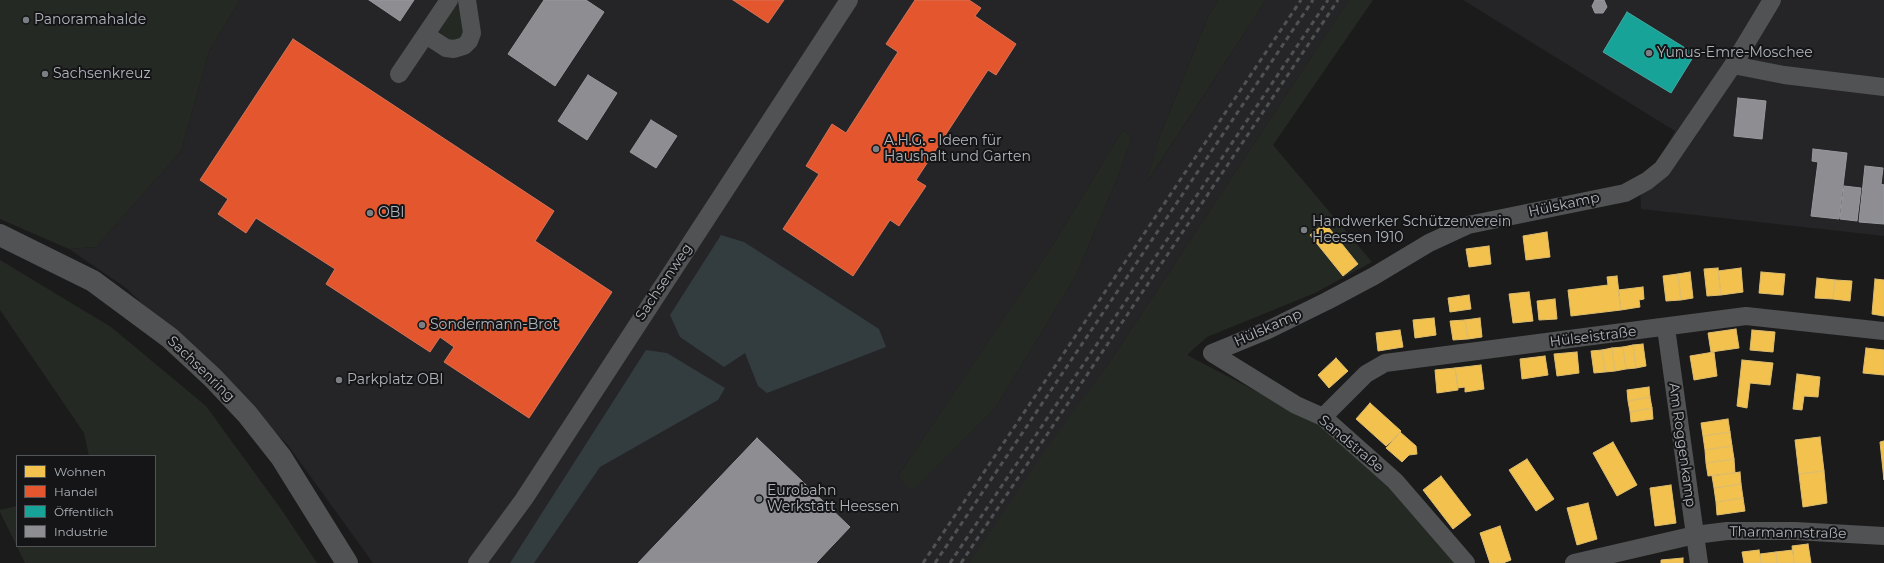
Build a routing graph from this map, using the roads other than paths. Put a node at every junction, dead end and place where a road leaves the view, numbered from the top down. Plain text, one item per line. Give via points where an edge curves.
1 (449, 0) edge
2 (467, 0) edge
3 (849, 0) edge
4 (1772, 0) edge
5 (426, 35) junction
6 (1733, 65) junction
7 (399, 74) dead end
8 (1884, 87) edge
9 (0, 235) edge
10 (1666, 328) junction
11 (1884, 330) edge
12 (1212, 353) joint
13 (1322, 417) junction
14 (1695, 535) junction
15 (1884, 536) edge
16 (347, 563) edge
17 (477, 563) edge
18 (1466, 563) edge
19 (1574, 563) edge
20 (1699, 563) edge

1 - 5 street
2 - 5 street via 472,33 464,46 446,48
3 - 17 street, Sachsenweg via 524,499
4 - 6 street, Hülskamp
5 - 7 street
6 - 8 street via 1784,75
6 - 12 street, Hülskamp via 1662,169 1647,181 1625,193 1468,225 1429,243 1327,301 1268,330
9 - 16 street, Sachsenring via 93,281 170,338 213,378 247,414 281,457
10 - 11 street, Hülseistraße via 1746,316
10 - 13 street, Hülseistraße via 1385,363 1366,374
10 - 14 street, Am Roggenkamp
12 - 13 street, Sandstraße via 1296,405
13 - 18 street, Sandstraße via 1395,481
14 - 15 street, Tharmannstraße via 1742,529
14 - 19 street, Tharmannstraße
14 - 20 street, Am Roggenkamp

